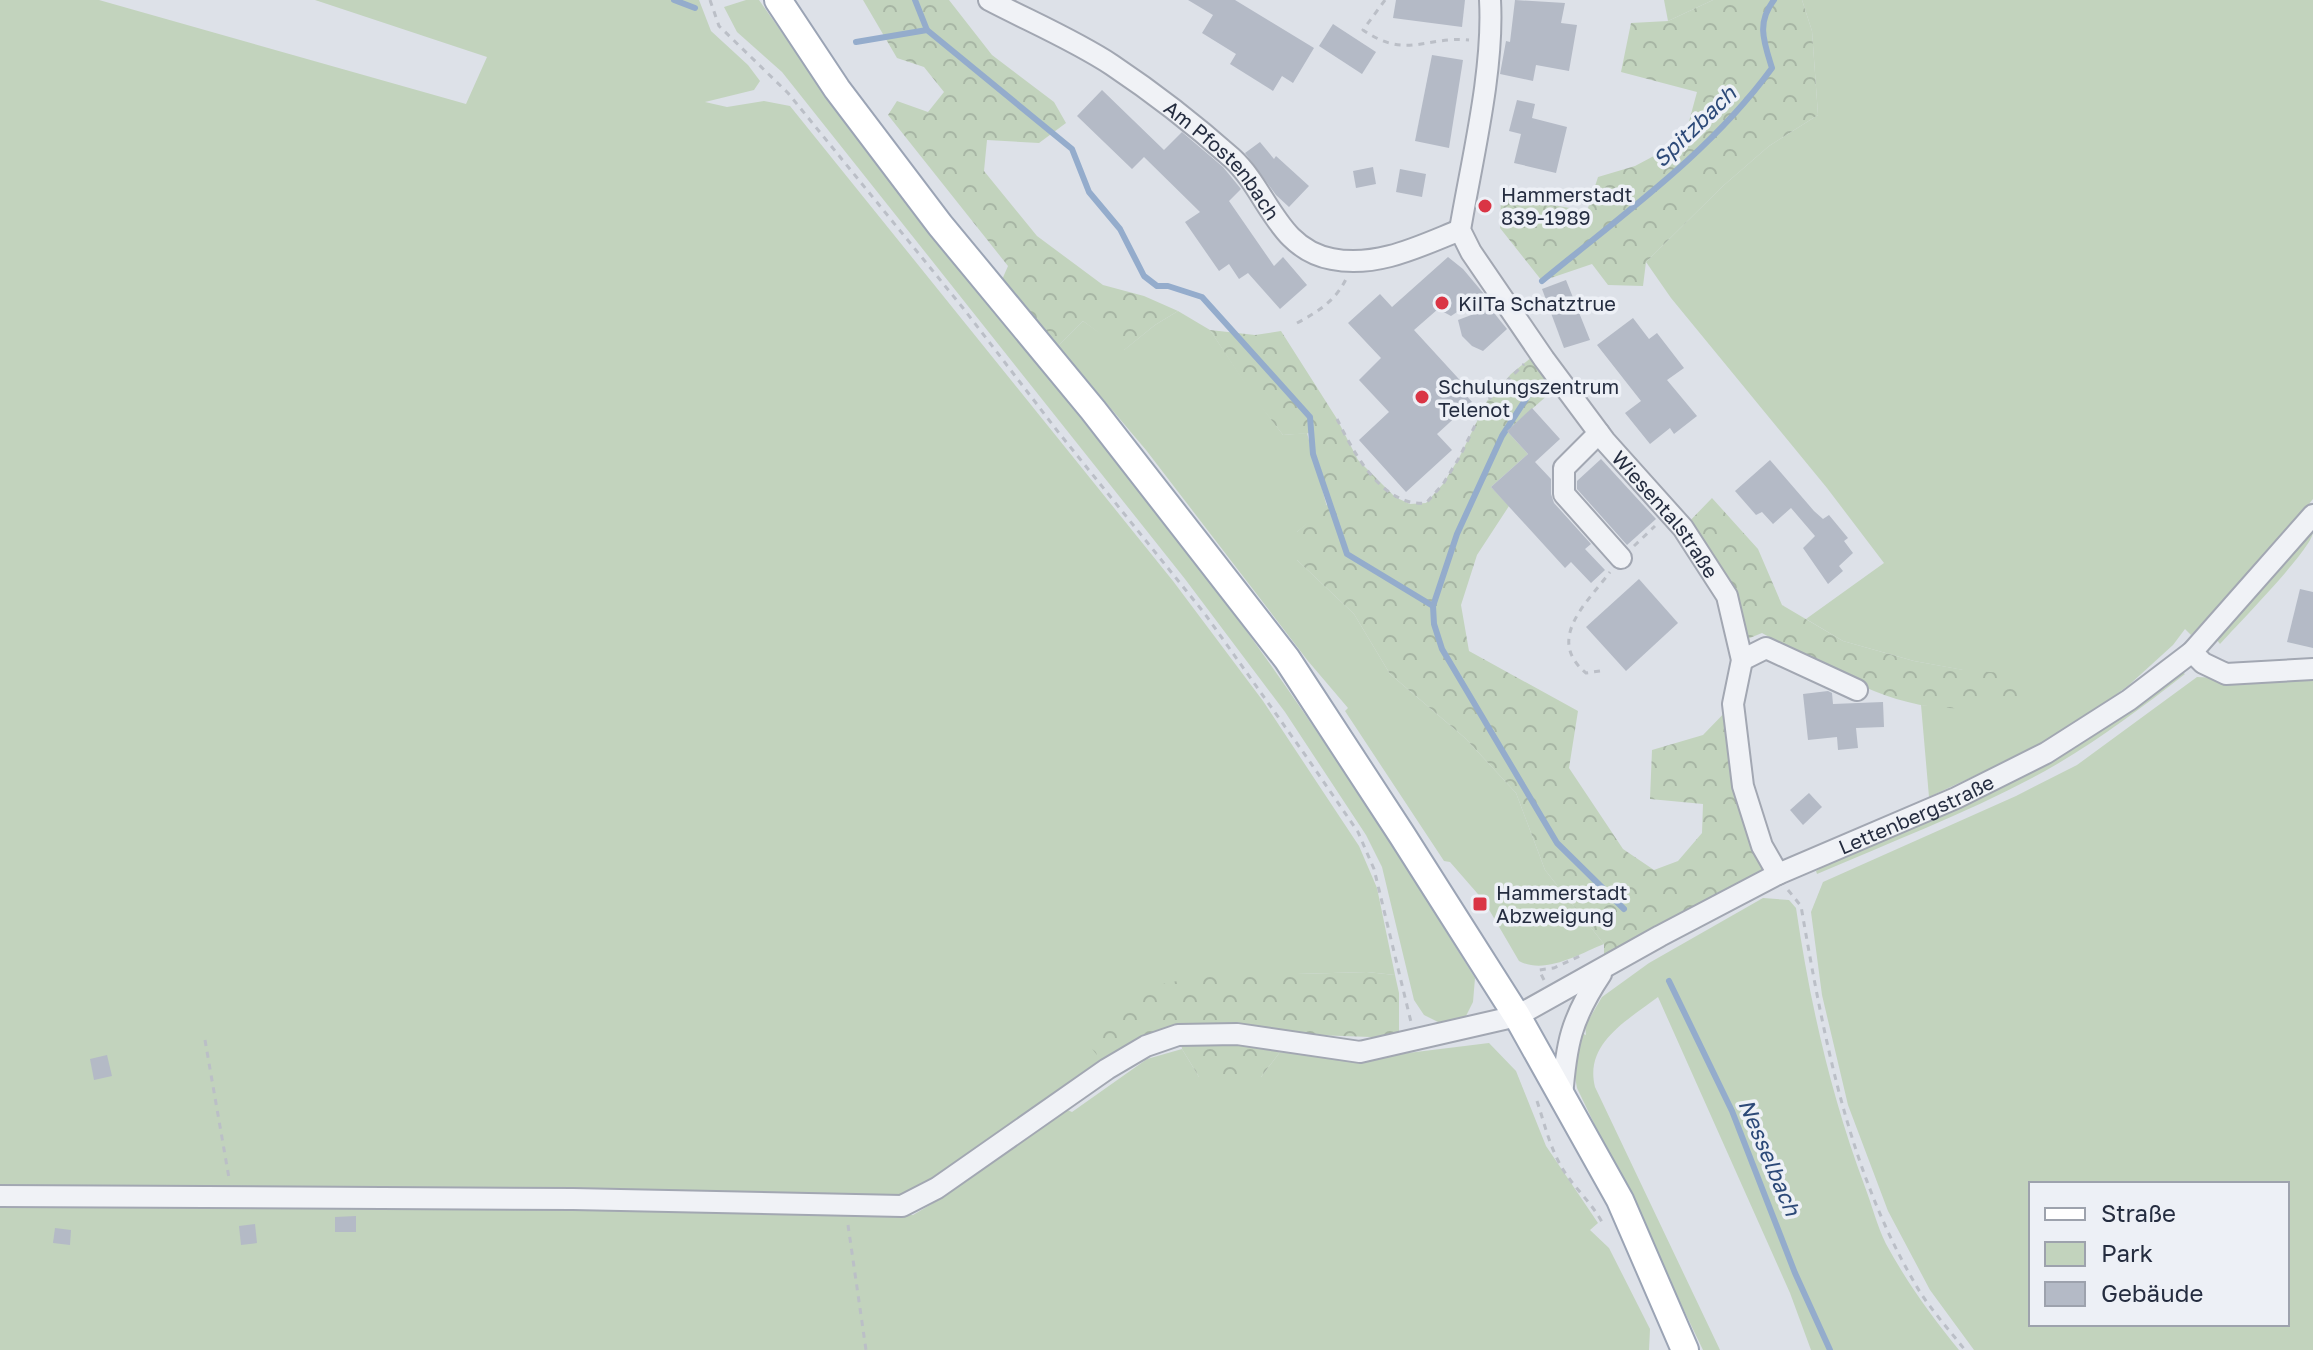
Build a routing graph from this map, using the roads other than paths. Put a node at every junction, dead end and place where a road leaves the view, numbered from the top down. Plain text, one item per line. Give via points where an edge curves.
1 (778, 0) edge
2 (989, 0) edge
3 (1490, 0) edge
4 (1460, 230) junction
5 (1599, 433) junction
6 (2313, 515) edge
7 (1621, 558) road end
8 (2192, 652) junction
9 (1742, 660) junction
10 (2313, 669) edge
11 (1857, 690) dead end
12 (1784, 883) junction
13 (1604, 968) junction
14 (1517, 1016) junction
15 (1562, 1098) junction
16 (0, 1196) edge
17 (1685, 1350) edge

1 - 14 main road via 837,89 940,225 1287,659
2 - 4 street, Am Pfostenbach via 1110,64 1190,123 1236,161 1297,244 1330,259 1366,261 1397,255
3 - 4 street via 1490,41
4 - 5 street, Wiesentalstraße
5 - 7 street via 1564,468 1564,494
5 - 9 street, Wiesentalstraße via 1683,528 1727,596
6 - 8 street, Lettenbergstraße
8 - 10 street via 2226,674
8 - 12 street, Lettenbergstraße via 2046,753
9 - 11 street via 1766,648
9 - 12 street, Wiesentalstraße via 1733,704 1743,786 1762,846
12 - 13 street, Lettenbergstraße
13 - 14 street, Lettenbergstraße
13 - 15 street via 1574,1020
14 - 15 main road
14 - 16 street, Lettenbergstraße via 1360,1052 1237,1034 1178,1035 1107,1069 937,1188 902,1206
15 - 17 main road via 1620,1200

